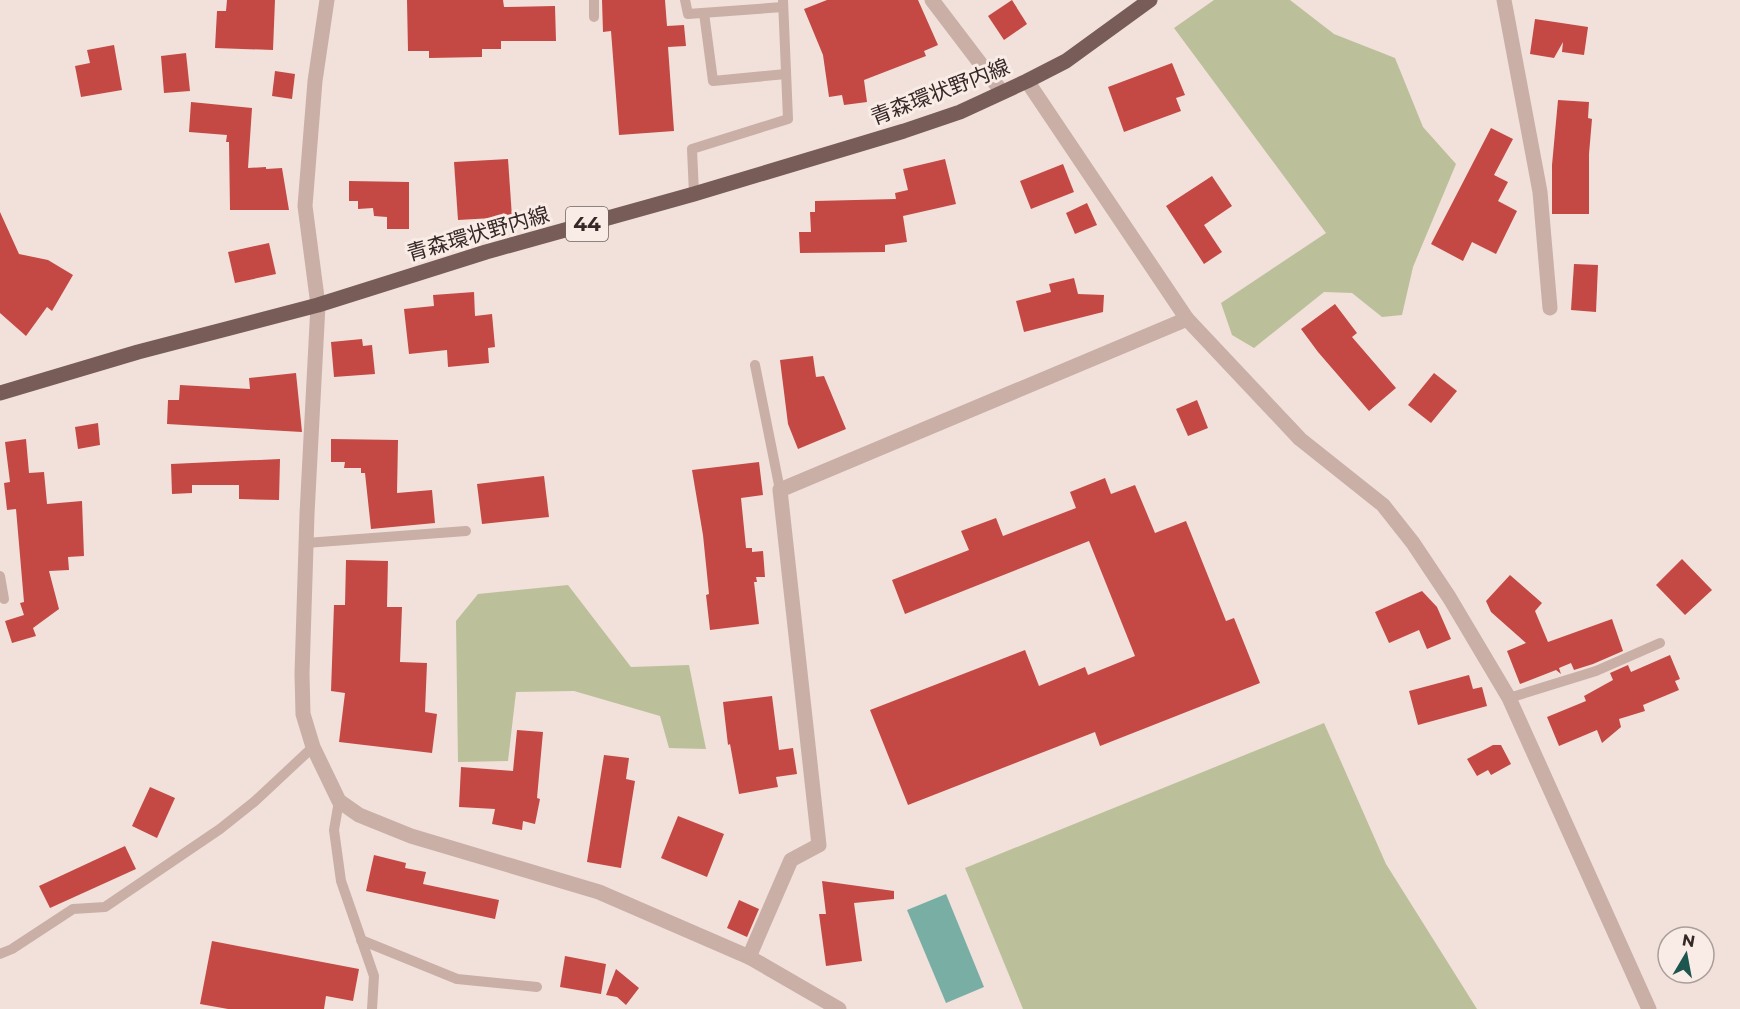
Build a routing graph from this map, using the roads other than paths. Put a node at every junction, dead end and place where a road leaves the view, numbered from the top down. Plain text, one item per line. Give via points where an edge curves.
1 (327, 0) edge
2 (594, 0) edge
3 (685, 0) edge
4 (932, 0) edge
5 (1150, 0) edge
6 (1504, 0) edge
7 (783, 4) edge
8 (704, 13) junction
9 (594, 17) dead end
10 (786, 74) junction
11 (1027, 81) junction
12 (1002, 92) junction
13 (694, 194) junction
14 (318, 305) junction
15 (1550, 309) dead end
16 (1186, 320) junction
17 (755, 365) dead end
18 (0, 393) edge
19 (780, 490) junction
20 (466, 531) dead end
21 (306, 543) junction
22 (0, 576) edge
23 (4, 599) dead end
24 (1660, 643) dead end
25 (1509, 698) junction
26 (313, 747) junction
27 (339, 801) junction
28 (361, 940) junction
29 (0, 954) edge
30 (749, 957) junction
31 (537, 987) dead end
32 (372, 1009) edge
33 (839, 1009) edge
34 (1649, 1009) edge

1 - 14 street via 315,81 305,206
2 - 9 lane
3 - 8 lane via 688,14
4 - 12 street
5 - 11 main road, 青森環状野内線 / 44 via 1066,61
6 - 15 street via 1540,192
7 - 8 lane
7 - 10 lane
8 - 10 lane via 713,81
10 - 13 lane via 788,119 692,149
11 - 12 main road, 青森環状野内線 / 44
11 - 16 street
12 - 13 main road, 青森環状野内線 / 44 via 960,112 904,131
13 - 14 main road, 青森環状野内線 / 44 via 486,252
14 - 18 main road, 青森環状野内線 / 44
14 - 21 street
16 - 19 street
16 - 25 street via 1300,439 1383,505 1449,597
17 - 19 lane
19 - 30 street via 819,846 791,860
20 - 21 lane
21 - 26 street via 303,714
22 - 23 lane
24 - 25 lane via 1596,671
25 - 34 street
26 - 27 street
26 - 29 lane via 220,829 105,907 73,909
27 - 28 lane via 334,830 341,881
27 - 30 street via 359,815 411,836 599,892
28 - 31 lane via 457,979
28 - 32 lane via 374,975
30 - 33 street

